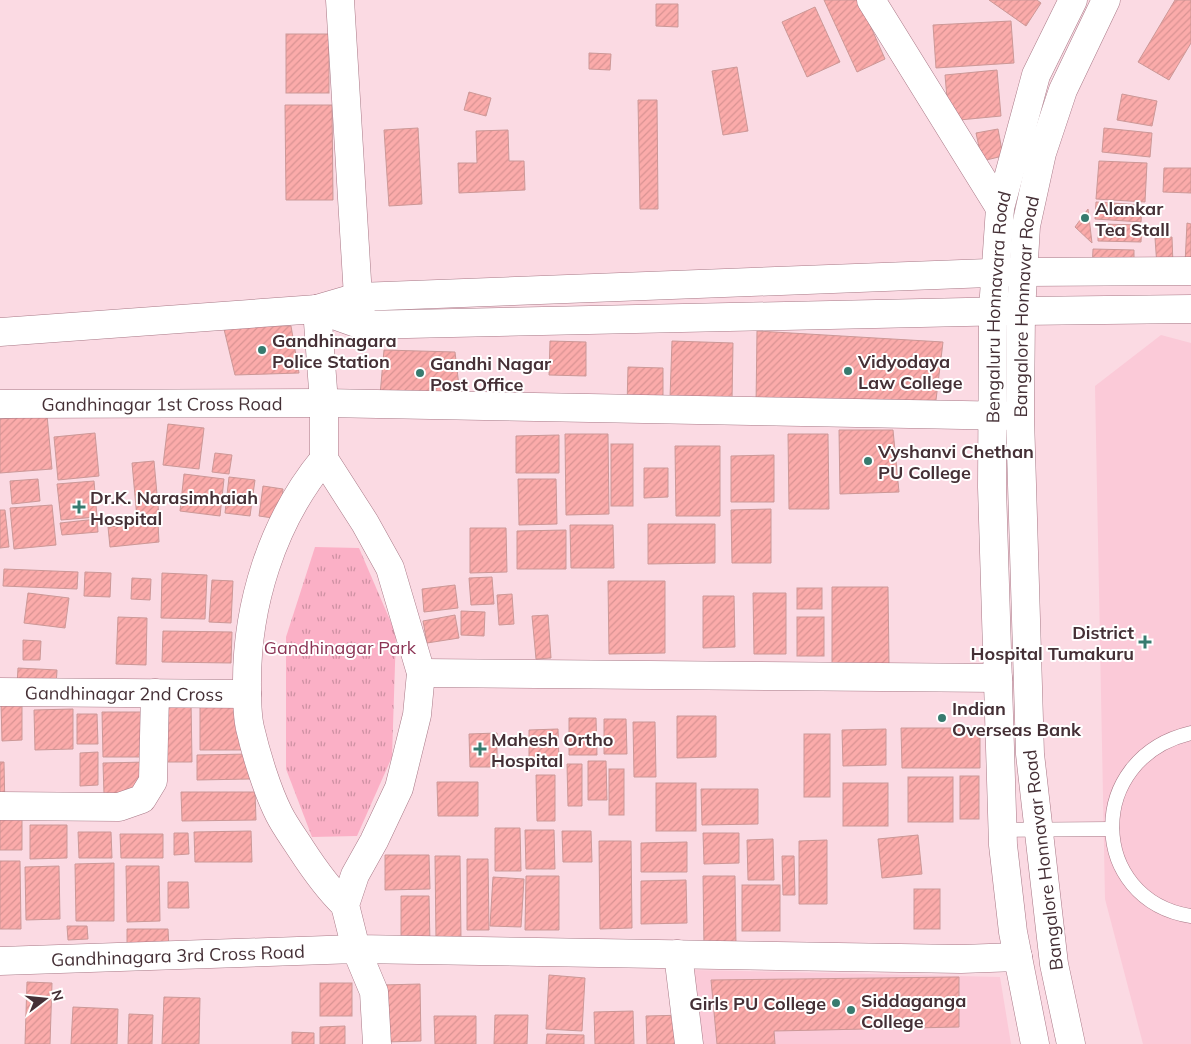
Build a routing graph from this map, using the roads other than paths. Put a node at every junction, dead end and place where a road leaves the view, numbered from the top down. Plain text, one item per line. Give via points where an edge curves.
1 (340, 0) edge
2 (871, 0) edge
3 (1073, 0) edge
4 (1106, 0) edge
5 (1000, 208) junction
6 (1191, 271) edge
7 (1024, 272) junction
8 (996, 273) junction
9 (358, 297) junction
10 (317, 309) junction
11 (1191, 309) edge
12 (993, 310) junction
13 (1021, 311) junction
14 (362, 325) junction
15 (0, 332) edge
16 (324, 403) junction
17 (0, 404) edge
18 (993, 415) junction
19 (1020, 417) junction
20 (324, 459) junction
21 (421, 673) junction
22 (998, 678) junction
23 (0, 692) edge
24 (155, 693) junction
25 (247, 694) junction
26 (1191, 734) edge
27 (0, 806) edge
28 (1112, 829) junction
29 (1002, 830) junction
30 (1038, 831) junction
31 (346, 905) junction
32 (1191, 916) edge
33 (356, 949) junction
34 (678, 954) junction
35 (1018, 957) junction
36 (0, 961) edge
37 (377, 1044) edge
38 (689, 1044) edge
39 (1035, 1044) edge
40 (1071, 1044) edge

1 - 9 street
2 - 5 street
3 - 5 street, Bengaluru Honnavara Road via 1036,75
4 - 7 street, Bangalore Honnavar Road via 1063,90 1042,153 1026,226
5 - 8 street, Bengaluru Honnavara Road
6 - 7 street
7 - 8 street
7 - 13 street, Bangalore Honnavar Road
8 - 9 street
8 - 12 street, Bengaluru Honnavara Road
9 - 10 street
9 - 14 street
10 - 14 street
10 - 15 street
10 - 16 street
11 - 13 street
12 - 13 street
12 - 14 street
12 - 18 street, Bengaluru Honnavara Road
13 - 19 street, Bangalore Honnavar Road
16 - 17 street, Gandhinagar 1st Cross Road
16 - 18 street, Gandhinagar 1st Cross Road
16 - 20 street
18 - 19 street, Gandhinagar 1st Cross Road
18 - 22 street, Bengaluru Honnavara Road
19 - 30 street, Bangalore Honnavar Road via 1030,754
20 - 21 street via 390,568
20 - 25 street via 294,499 280,528 259,589 248,644
21 - 22 street
21 - 31 street via 418,715 399,788 355,875
22 - 29 street, Bengaluru Honnavara Road
23 - 24 street, Gandhinagar 2nd Cross
24 - 25 street, Gandhinagar 2nd Cross
24 - 27 street via 153,781 142,799 119,808
25 - 31 street via 250,727 279,815 312,866
26 - 28 lane via 1163,743 1139,759 1118,791
28 - 30 lane
28 - 32 lane via 1115,848 1132,883 1162,907
29 - 30 lane
29 - 35 street, Bengaluru Honnavara Road
30 - 40 street, Bangalore Honnavar Road via 1054,964
31 - 33 street
33 - 34 street, Gandhinagara 3rd Cross Road
33 - 36 street, Gandhinagara 3rd Cross Road
33 - 37 street via 374,992
34 - 35 street, Gandhinagara 3rd Cross Road via 961,959
34 - 38 street
35 - 39 street, Bengaluru Honnavara Road

